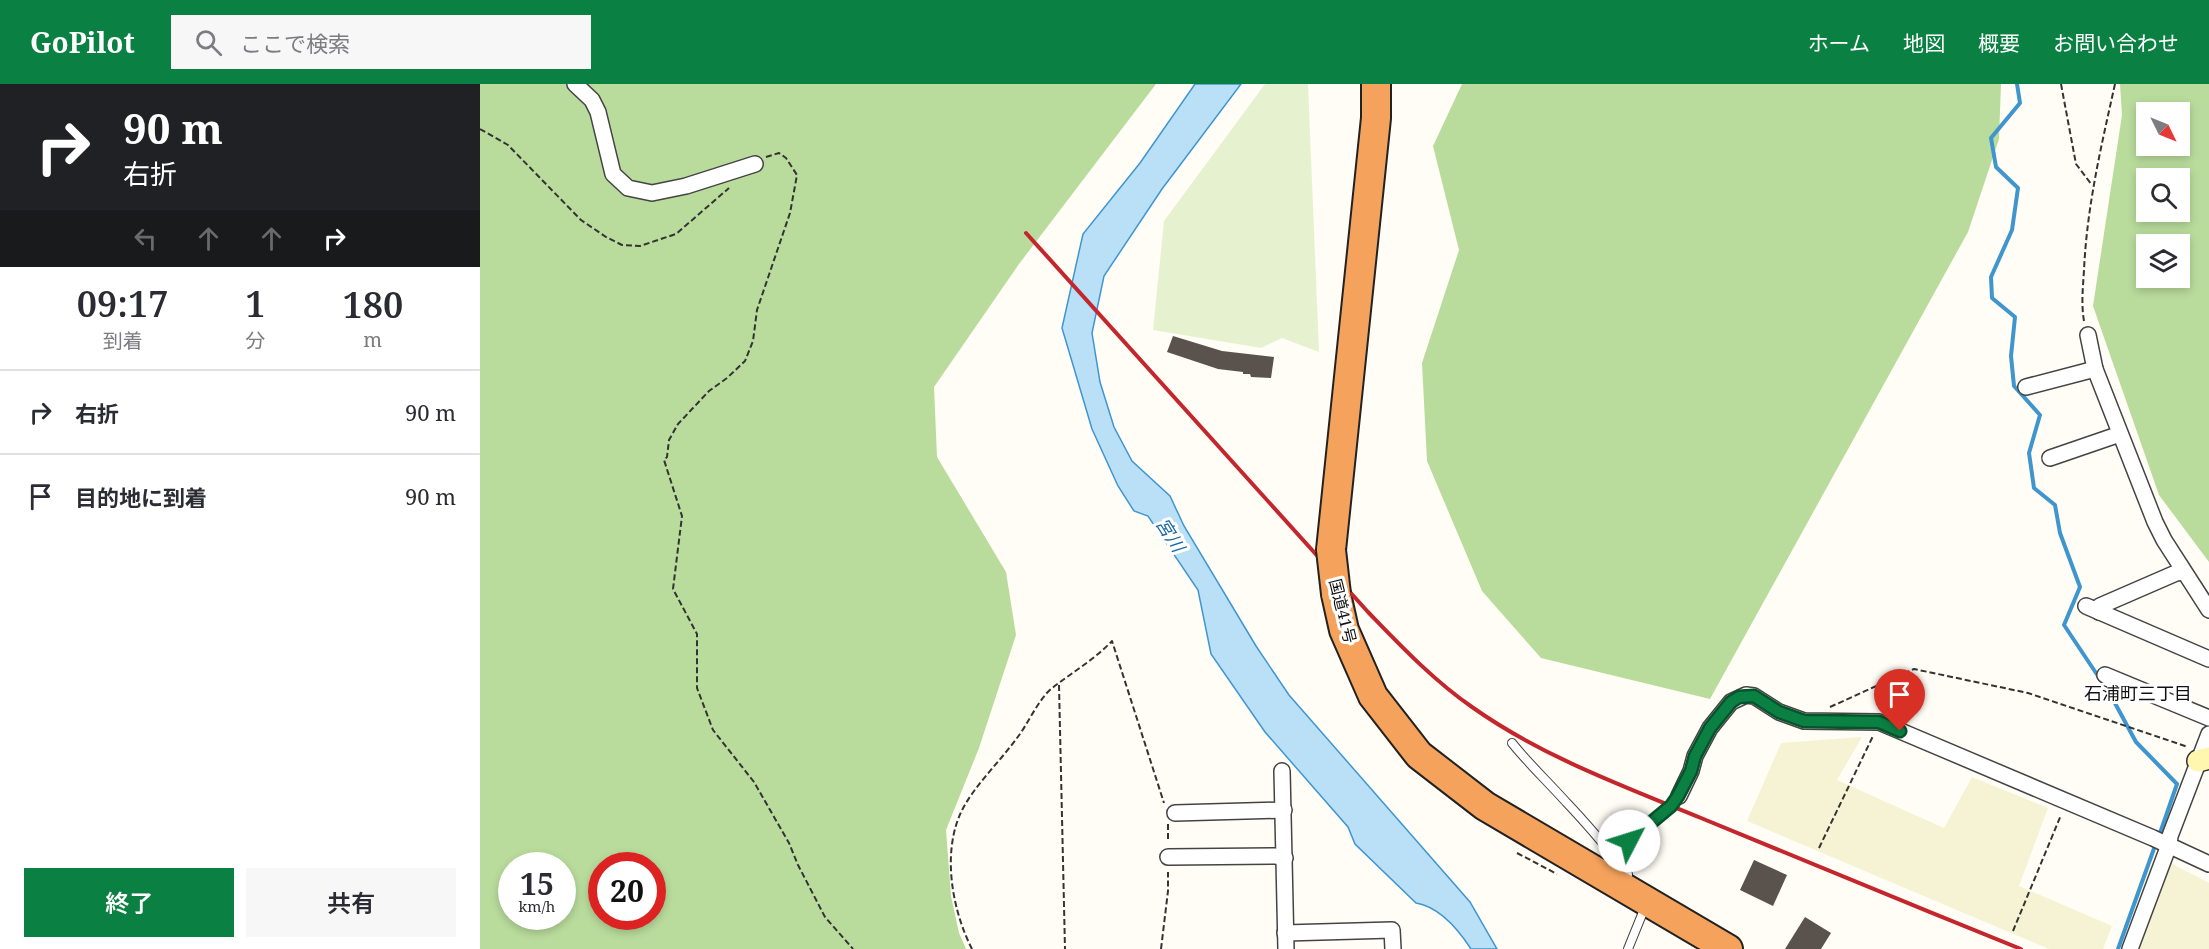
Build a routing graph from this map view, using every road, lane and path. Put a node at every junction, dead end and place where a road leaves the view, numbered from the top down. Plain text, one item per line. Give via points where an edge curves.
1 (575, 84) edge
2 (1376, 84) edge
3 (2061, 84) edge
4 (2115, 84) edge
5 (480, 129) edge
6 (756, 164) joint
7 (2092, 185) junction
8 (729, 188) dead end
9 (2088, 335) joint
10 (2095, 369) junction
11 (2026, 387) dead end
12 (2120, 434) junction
13 (2050, 458) dead end
14 (2184, 572) junction
15 (2209, 610) edge
16 (2209, 659) edge
17 (2105, 675) dead end
18 (1059, 684) junction
19 (1830, 706) dead end
20 (2209, 718) edge
21 (1879, 722) junction
22 (2209, 734) edge
23 (1512, 742) dead end
24 (2203, 757) edge
25 (1282, 771) dead end
26 (1678, 796) joint
27 (2066, 802) junction
28 (1284, 810) junction
29 (1169, 812) junction
30 (2161, 842) junction
31 (1819, 848) dead end
32 (1612, 855) junction
33 (1168, 857) junction
34 (1285, 858) junction
35 (2209, 864) edge
36 (1635, 901) junction
37 (2013, 931) dead end
38 (1285, 933) junction
39 (853, 949) edge
40 (972, 949) edge
41 (1065, 949) edge
42 (1161, 949) edge
43 (1286, 949) edge
44 (1393, 949) edge
45 (1628, 949) edge
46 (1728, 949) edge
47 (2130, 949) edge

1 - 6 street via 592,100 613,174 628,188 652,193
2 - 36 highway, 国道41号, bridge via 1376,118 1331,550 1344,630 1373,696 1419,755 1485,806
3 - 7 path via 2076,165
4 - 7 path
5 - 8 path via 508,145 581,220 622,245 640,246 676,234
6 - 39 path via 768,155 779,153 786,158 796,175 790,213 757,310 753,341 745,361 709,391 678,424 669,440 664,460 681,516 673,589 697,634 697,688 713,730 754,782 825,917
7 - 9 path via 2082,306
9 - 10 street
10 - 11 street
10 - 12 street
12 - 13 street
12 - 14 street via 2155,522
14 - 15 street
14 - 16 street via 2092,609
17 - 20 street
18 - 29 path via 1112,641
18 - 40 path via 1049,691 966,803 953,836 956,903
18 - 41 path
19 - 24 path via 1914,669 2013,688 2135,728
21 - 26 street via 1804,721 1779,712 1754,696 1739,697 1710,728
21 - 27 street
21 - 31 path
22 - 24 street
23 - 32 lane
24 - 30 street via 2170,836
25 - 28 street
26 - 32 lane
27 - 30 street
27 - 37 path
28 - 29 street
28 - 34 street
29 - 33 path
30 - 35 street
30 - 47 street
32 - 36 lane via 1628,874
33 - 34 street
33 - 42 path
34 - 38 street
36 - 45 lane
36 - 46 highway, 国道41号
38 - 43 street
38 - 44 street via 1392,930

